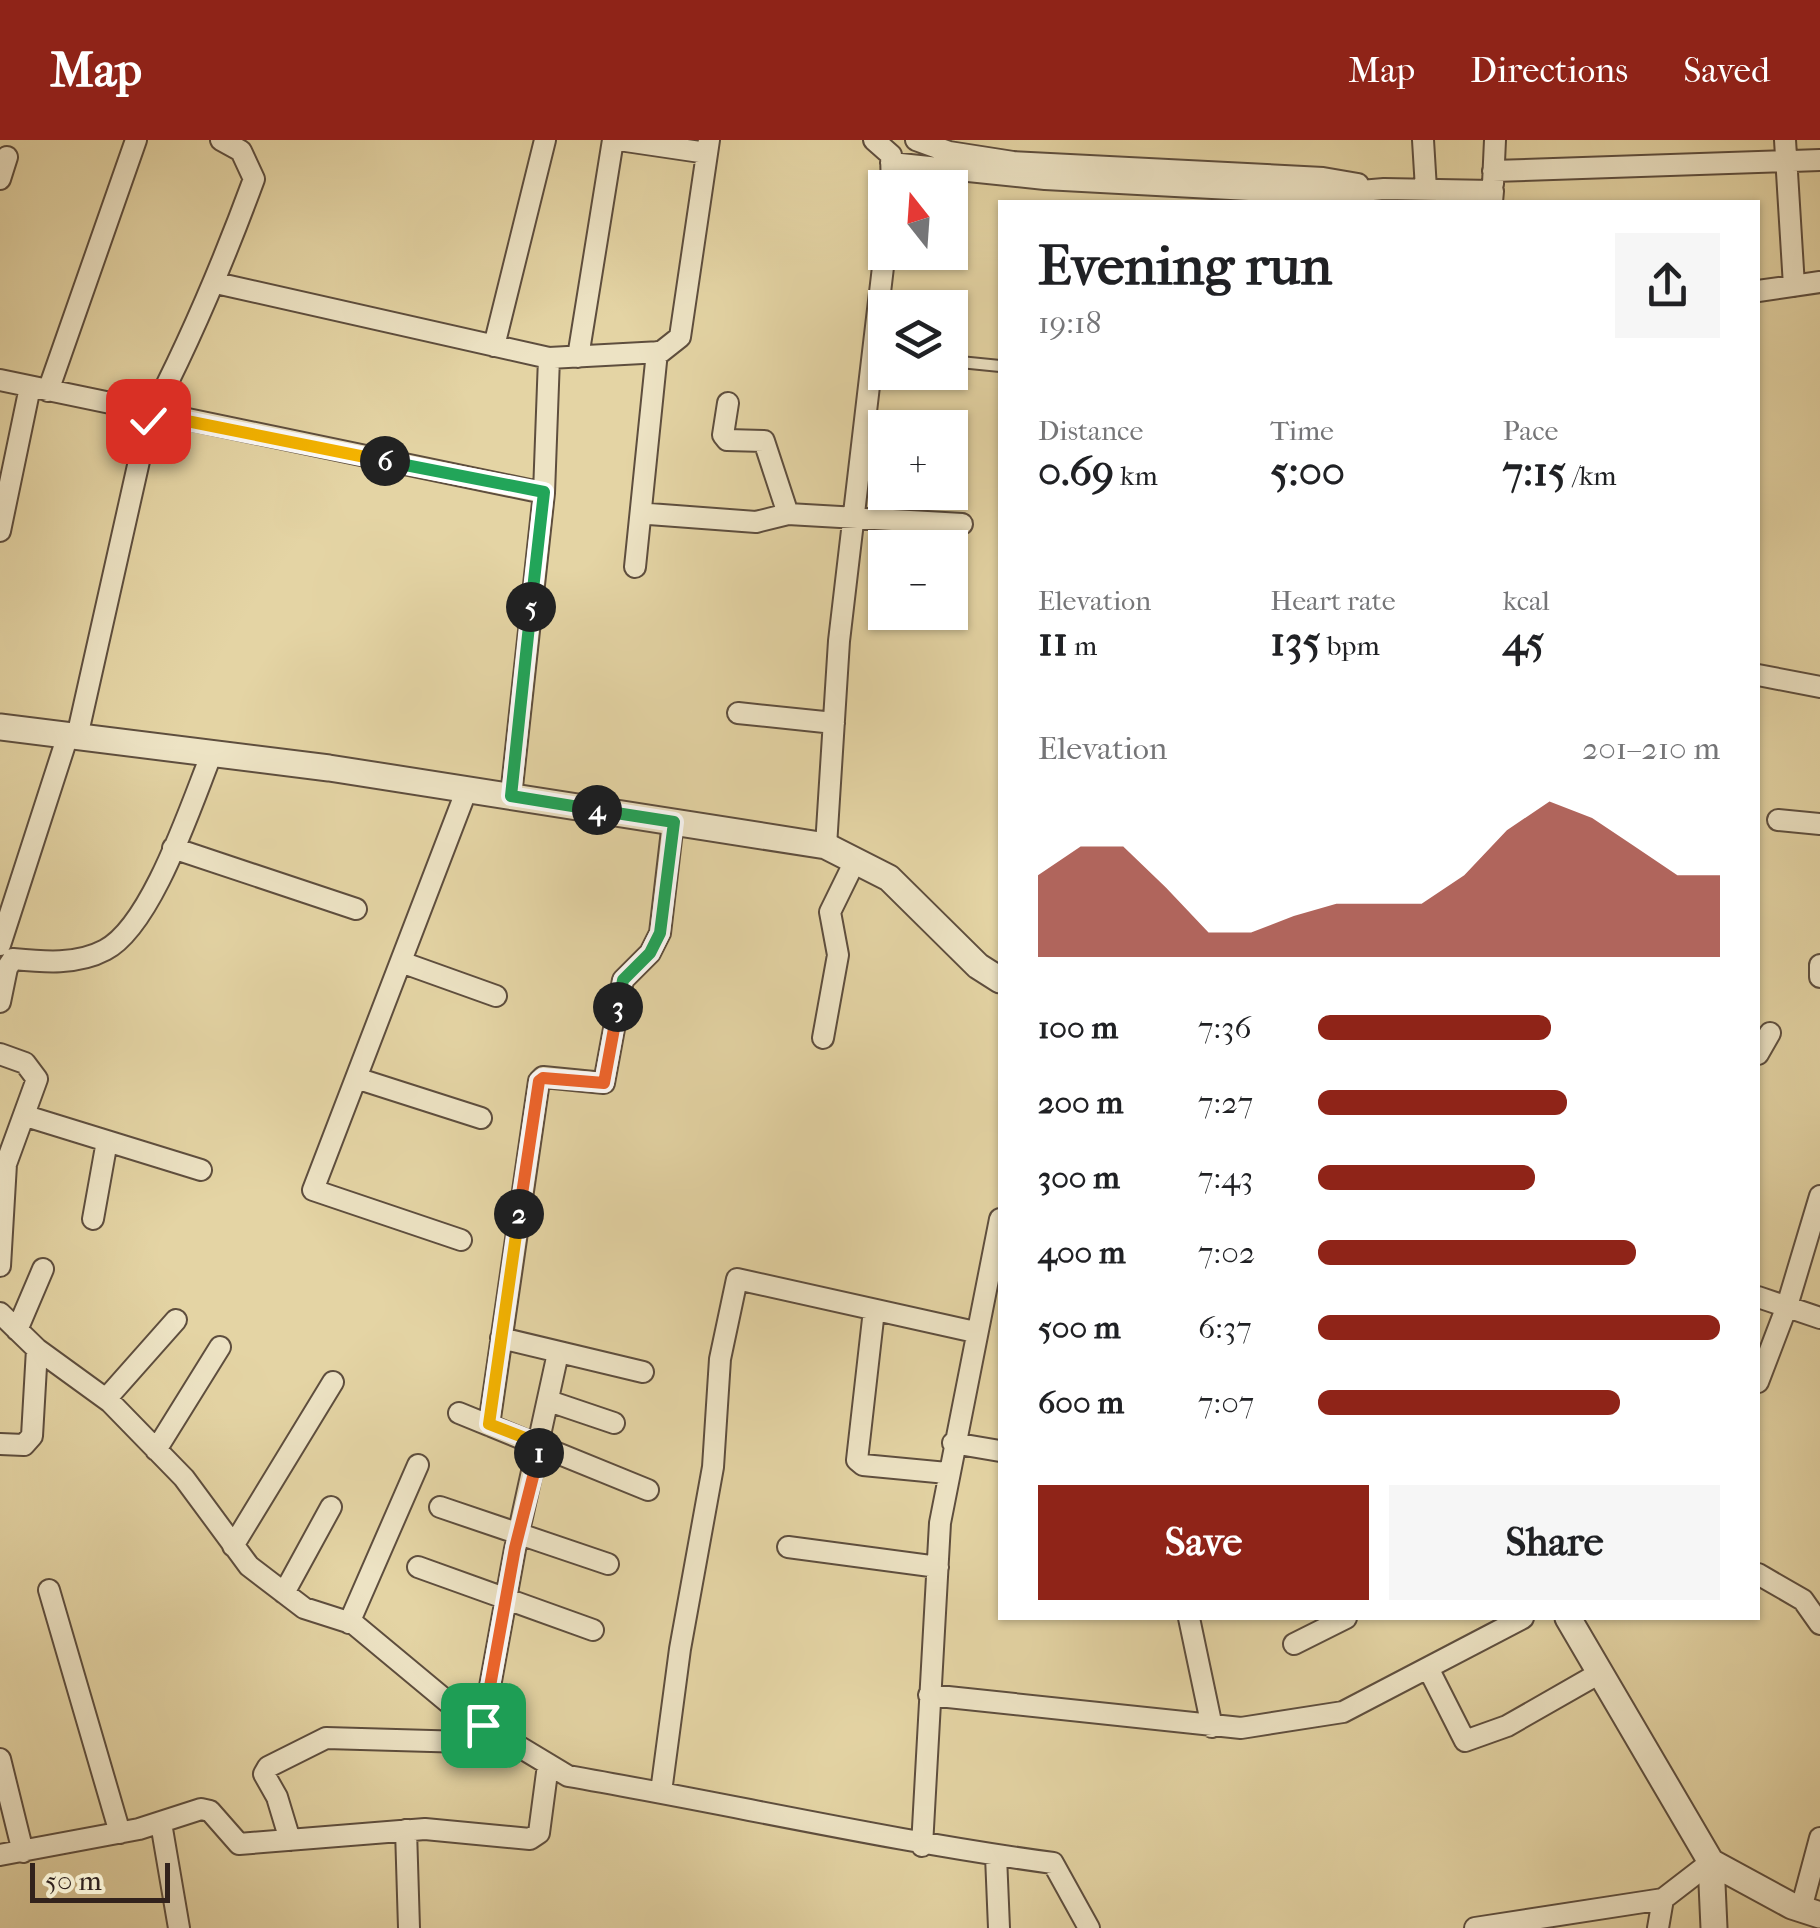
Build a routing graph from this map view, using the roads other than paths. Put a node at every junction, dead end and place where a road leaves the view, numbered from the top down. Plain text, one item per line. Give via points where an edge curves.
1 (136, 140) edge
2 (221, 140) edge
3 (545, 140) edge
4 (616, 140) edge
5 (874, 140) edge
6 (916, 140) edge
7 (1422, 140) edge
8 (1495, 140) edge
9 (1784, 140) edge
10 (708, 146) edge
11 (6, 158) dead end
12 (1820, 160) edge
13 (1786, 162) junction
14 (892, 163) junction
15 (892, 170) edge
16 (0, 179) edge
17 (1492, 188) edge
18 (1384, 189) junction
19 (1426, 190) junction
20 (1820, 282) edge
21 (216, 283) junction
22 (1794, 286) junction
23 (1760, 291) edge
24 (494, 346) junction
25 (657, 352) junction
26 (578, 357) junction
27 (549, 358) junction
28 (968, 363) edge
29 (998, 366) edge
30 (0, 380) edge
31 (39, 389) junction
32 (874, 390) edge
33 (728, 404) dead end
34 (152, 414) junction
35 (544, 492) junction
36 (649, 514) dead end
37 (788, 514) junction
38 (854, 520) junction
39 (962, 524) dead end
40 (0, 531) edge
41 (635, 567) dead end
42 (1760, 674) edge
43 (1820, 687) edge
44 (738, 713) dead end
45 (834, 723) junction
46 (0, 727) edge
47 (72, 736) junction
48 (212, 753) junction
49 (467, 790) junction
50 (511, 796) junction
51 (1778, 820) dead end
52 (674, 822) junction
53 (1820, 824) edge
54 (826, 846) junction
55 (174, 848) junction
56 (855, 861) junction
57 (356, 909) dead end
58 (0, 946) edge
59 (4, 962) edge
60 (400, 962) junction
61 (1820, 965) edge
62 (1820, 977) edge
63 (998, 979) edge
64 (496, 996) dead end
65 (0, 1002) edge
66 (1770, 1034) dead end
67 (824, 1038) dead end
68 (1760, 1051) edge
69 (0, 1054) edge
70 (356, 1078) junction
71 (26, 1116) junction
72 (481, 1118) dead end
73 (107, 1141) junction
74 (202, 1170) dead end
75 (1820, 1196) edge
76 (1, 1216) edge
77 (92, 1219) dead end
78 (461, 1240) dead end
79 (996, 1253) edge
80 (0, 1266) edge
81 (43, 1268) dead end
82 (1760, 1298) edge
83 (1788, 1306) junction
84 (874, 1310) junction
85 (0, 1313) edge
86 (1820, 1318) edge
87 (176, 1320) dead end
88 (18, 1330) junction
89 (975, 1332) junction
90 (502, 1338) junction
91 (220, 1346) dead end
92 (36, 1348) junction
93 (558, 1352) junction
94 (643, 1372) dead end
95 (1760, 1377) edge
96 (333, 1382) dead end
97 (106, 1400) junction
98 (549, 1401) junction
99 (459, 1414) dead end
100 (489, 1424) junction
101 (614, 1424) dead end
102 (954, 1443) junction
103 (0, 1444) edge
104 (541, 1444) junction
105 (156, 1450) junction
106 (998, 1451) edge
107 (418, 1465) dead end
108 (947, 1473) junction
109 (648, 1490) dead end
110 (331, 1507) dead end
111 (440, 1507) dead end
112 (518, 1535) junction
113 (233, 1546) junction
114 (788, 1547) dead end
115 (608, 1564) dead end
116 (418, 1567) dead end
117 (938, 1567) junction
118 (1760, 1575) edge
119 (49, 1590) dead end
120 (284, 1592) junction
121 (506, 1602) junction
122 (1189, 1620) edge
123 (1342, 1620) edge
124 (1519, 1620) edge
125 (1569, 1620) edge
126 (349, 1622) junction
127 (1820, 1624) edge
128 (593, 1630) dead end
129 (1294, 1644) dead end
130 (1428, 1668) junction
131 (1598, 1674) junction
132 (930, 1695) junction
133 (480, 1723) junction
134 (1212, 1726) junction
135 (0, 1760) edge
136 (548, 1765) junction
137 (662, 1792) junction
138 (161, 1822) junction
139 (406, 1830) junction
140 (120, 1833) junction
141 (1820, 1838) edge
142 (290, 1840) junction
143 (922, 1846) junction
144 (23, 1852) junction
145 (0, 1855) edge
146 (996, 1856) junction
147 (1711, 1862) junction
148 (1663, 1899) junction
149 (1810, 1911) edge
150 (1570, 1920) edge
151 (179, 1928) edge
152 (409, 1928) edge
153 (999, 1928) edge
154 (1089, 1928) edge
155 (1475, 1928) edge
156 (1658, 1928) edge
157 (1714, 1928) edge

1 - 31 street
2 - 21 street via 241,151 254,179
3 - 24 street
4 - 10 street
4 - 26 street
5 - 14 street
6 - 18 street via 1014,162 1323,178
7 - 19 street
8 - 17 street
9 - 13 street
10 - 25 street via 680,337
11 - 16 street
12 - 13 street
13 - 17 street
13 - 22 street
14 - 15 street
14 - 18 street via 1123,189
17 - 19 street
18 - 19 street
20 - 22 street
21 - 24 street
21 - 34 street
22 - 23 street
24 - 27 street
25 - 26 street
25 - 41 street
26 - 27 street
27 - 35 street
28 - 29 lane
30 - 31 street
31 - 34 street
31 - 40 street
32 - 38 street
33 - 37 street via 724,435 764,441
34 - 35 street
34 - 47 street
35 - 50 street
36 - 37 street via 756,522
37 - 38 street
38 - 39 street
38 - 45 street
42 - 43 street
44 - 45 street
45 - 54 street
46 - 47 street
47 - 48 street
47 - 58 street
48 - 49 street
48 - 55 street
49 - 50 street
49 - 60 street
50 - 52 street
51 - 53 street
52 - 54 street
52 - 90 street via 660,933 623,980 604,1083 539,1081
54 - 56 street
55 - 57 street
55 - 59 street via 146,902 110,948 88,958
56 - 63 street via 888,878
56 - 67 street via 830,912 838,955
59 - 65 street
60 - 64 street
60 - 70 street
61 - 62 street
66 - 68 street
69 - 71 street via 36,1074
70 - 72 street
70 - 78 street via 313,1190
71 - 73 street
71 - 76 street via 6,1164
73 - 74 street
73 - 77 street
75 - 83 street
76 - 80 street
79 - 89 street
81 - 88 street
82 - 83 street
83 - 86 street
83 - 95 street
84 - 89 street
84 - 108 street via 858,1460 863,1466
84 - 137 street via 738,1279 720,1359 712,1467
85 - 88 street
87 - 97 street
88 - 92 street
89 - 102 street
90 - 93 street
90 - 100 street
91 - 105 street
92 - 97 street
92 - 103 street via 32,1436 24,1445
93 - 94 street
93 - 98 street
96 - 113 street
97 - 105 street
98 - 101 street
98 - 104 street
99 - 100 street
100 - 104 street
102 - 106 street
102 - 108 street
104 - 109 street
104 - 112 street
105 - 113 street
107 - 126 street
108 - 117 street
110 - 120 street
111 - 112 street
112 - 115 street
112 - 121 street
113 - 120 street
114 - 117 street
116 - 121 street
117 - 132 street
118 - 127 street via 1803,1600
119 - 140 street
120 - 126 street via 304,1608
121 - 128 street
121 - 133 street
122 - 134 street
123 - 129 street
124 - 130 street
125 - 131 street
126 - 133 street
130 - 131 street via 1465,1741 1506,1726
130 - 134 street via 1342,1712 1241,1728
131 - 147 street
132 - 134 street
132 - 143 street
133 - 136 street
133 - 142 street via 466,1742 326,1738 268,1767 264,1774
135 - 144 street
136 - 137 street via 568,1776
136 - 139 street via 540,1833 530,1838
137 - 143 street
138 - 140 street
138 - 142 street via 210,1810 240,1844
138 - 151 street
139 - 142 street
139 - 152 street
140 - 144 street
141 - 149 street
143 - 146 street
144 - 145 street
146 - 153 street
146 - 154 street via 1052,1864
147 - 148 street
147 - 149 street
147 - 157 street
148 - 150 street
148 - 156 street
150 - 155 street

